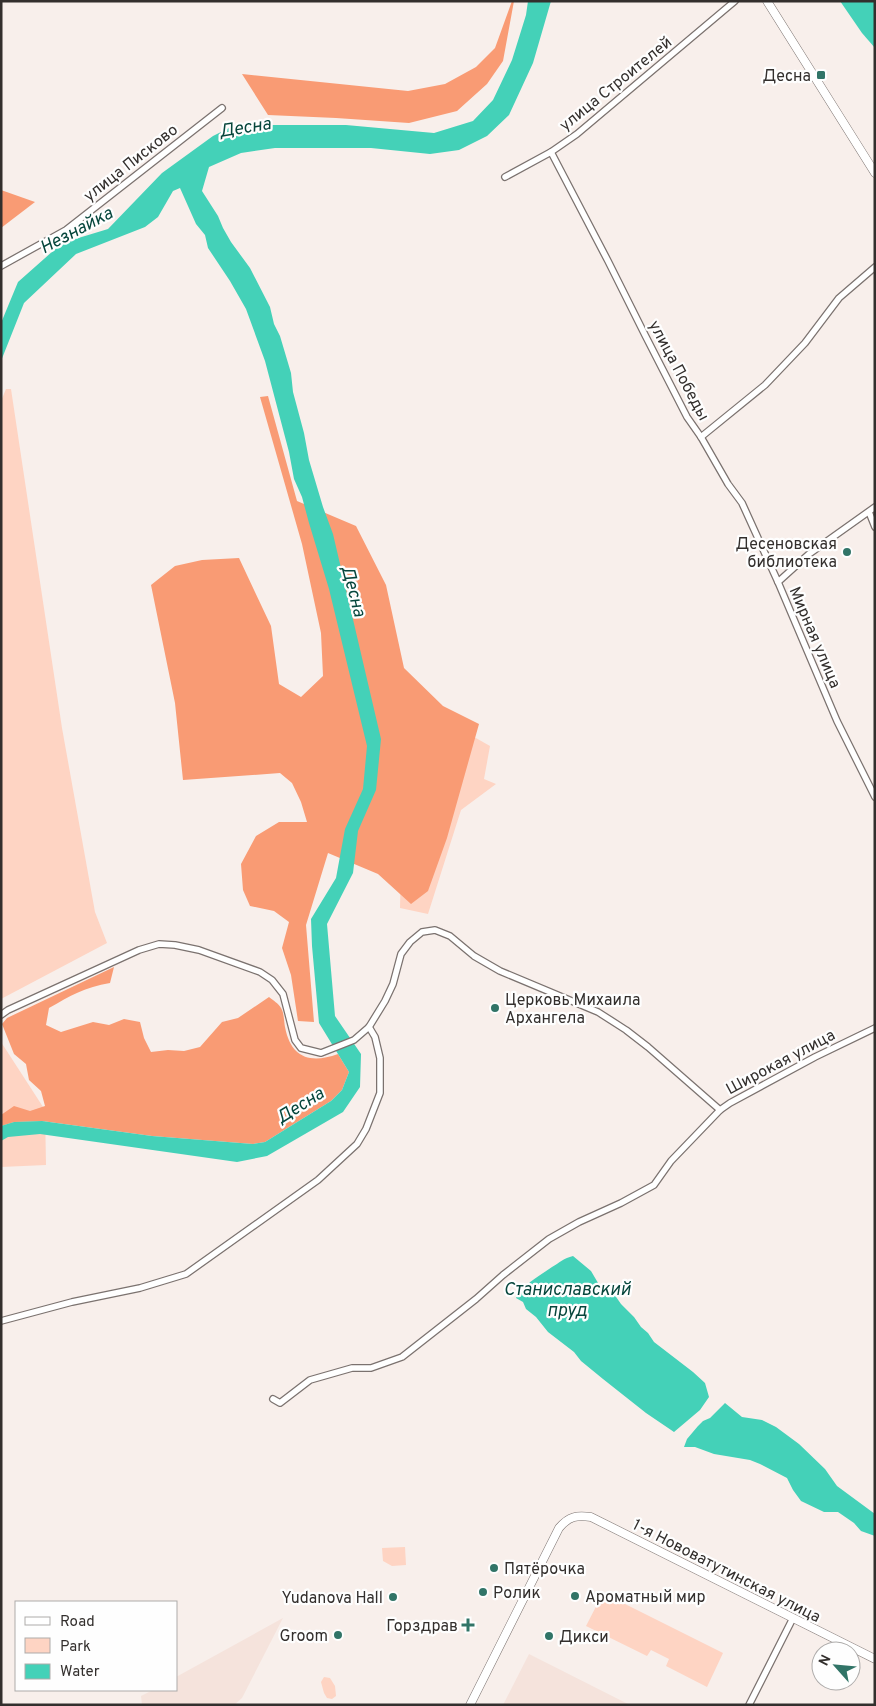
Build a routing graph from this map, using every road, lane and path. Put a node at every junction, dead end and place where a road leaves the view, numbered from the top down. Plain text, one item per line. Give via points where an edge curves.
1 (735, 1) edge
2 (767, 1) edge
3 (222, 108) dead end
4 (551, 152) junction
5 (875, 173) edge
6 (505, 177) dead end
7 (1, 266) edge
8 (875, 267) edge
9 (701, 437) junction
10 (875, 507) edge
11 (869, 512) junction
12 (875, 527) edge
13 (778, 582) junction
14 (875, 797) edge
15 (1, 1015) edge
16 (369, 1027) junction
17 (875, 1028) edge
18 (720, 1110) junction
19 (1, 1321) edge
20 (273, 1399) dead end
21 (793, 1618) junction
22 (875, 1659) edge
23 (470, 1705) edge
24 (749, 1705) edge

1 - 4 street, улица Строителей via 577,134
2 - 5 street
3 - 7 street, улица Писково via 66,230
4 - 6 street, улица Строителей
4 - 9 street, улица Победы via 687,417
8 - 9 street, улица Победы via 839,298 805,343 764,384
9 - 13 street, Мирная улица via 742,503
10 - 11 street
11 - 12 street
11 - 13 street via 809,554
13 - 14 street, Мирная улица via 837,721
15 - 16 street via 139,950 159,944 199,950 260,972 272,980 283,994 295,1040 301,1048 321,1054 354,1040
16 - 18 street, Широкая улица via 393,984 401,954 422,932 435,930 450,936 474,956 500,971 598,1012 648,1047
16 - 19 street via 380,1058 380,1093 357,1144 318,1180 186,1274
17 - 18 street, Широкая улица
18 - 20 street via 671,1161 654,1185 549,1239 402,1357 372,1368 352,1368 310,1380 280,1403
21 - 22 street, 1-я Нововатутинская улица
21 - 23 street, 1-я Нововатутинская улица via 591,1516 579,1515 565,1521 556,1536
21 - 24 street

